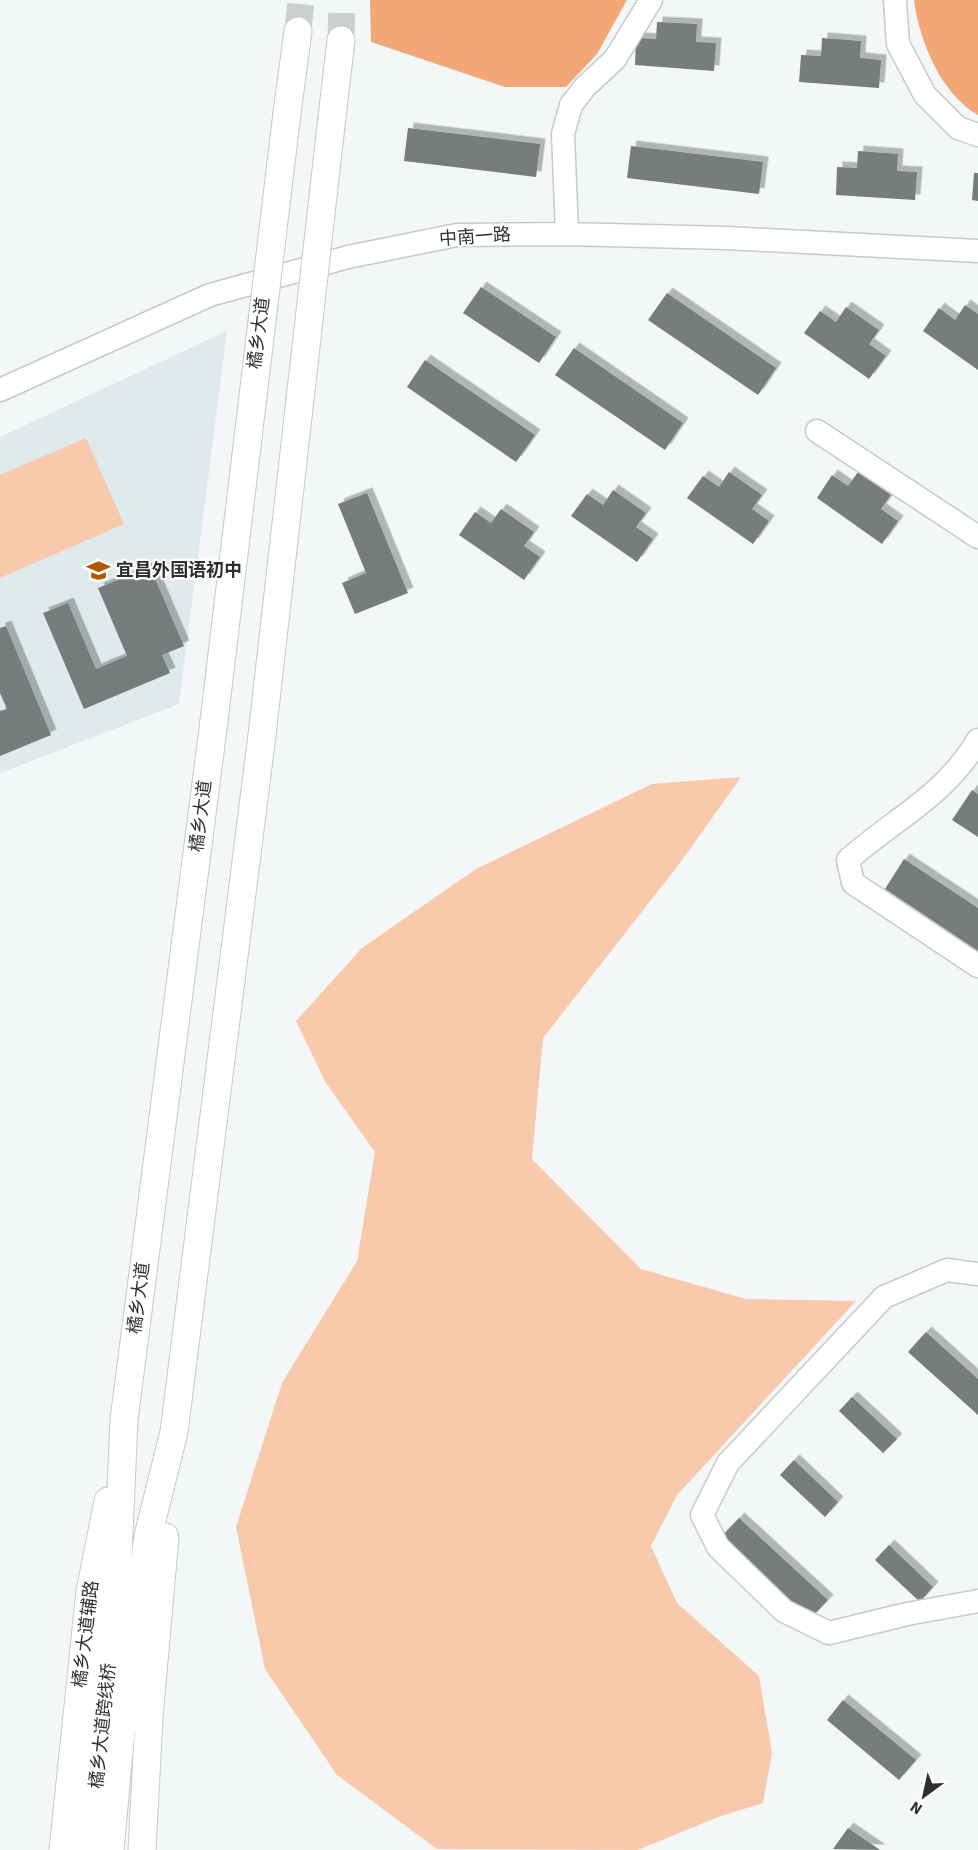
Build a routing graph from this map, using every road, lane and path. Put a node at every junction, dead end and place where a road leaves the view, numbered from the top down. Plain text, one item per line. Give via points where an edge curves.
1 (651, 0) edge
2 (895, 0) edge
3 (298, 31) tunnel mouth
4 (341, 40) tunnel mouth
5 (978, 135) edge
6 (567, 234) junction
7 (978, 251) edge
8 (0, 390) edge
9 (817, 431) dead end
10 (978, 535) edge
11 (978, 740) edge
12 (978, 966) edge
13 (978, 1274) edge
14 (124, 1420) junction
15 (174, 1432) junction
16 (978, 1601) edge
17 (127, 1604) junction
18 (63, 1850) edge
19 (90, 1850) edge
20 (110, 1850) edge
21 (142, 1850) edge

1 - 6 street via 615,59 571,105 563,134
2 - 5 street via 898,44 925,95 958,128
3 - 14 main road, 橘乡大道, bridge
4 - 15 main road, bridge via 262,735
6 - 7 street, 中南一路
6 - 8 street, 中南一路 via 457,235 348,257 210,295
9 - 10 street
11 - 12 street via 964,764 917,810 874,837 848,860 853,883
13 - 16 street via 947,1270 884,1297 728,1463 702,1515 718,1547 784,1611 829,1633
14 - 17 main road, 橘乡大道
14 - 18 main road, 橘乡大道辅路 via 90,1591
15 - 17 main road
15 - 21 main road via 149,1718
17 - 19 main road, 橘乡大道跨线桥
17 - 20 main road, 橘乡大道跨线桥

